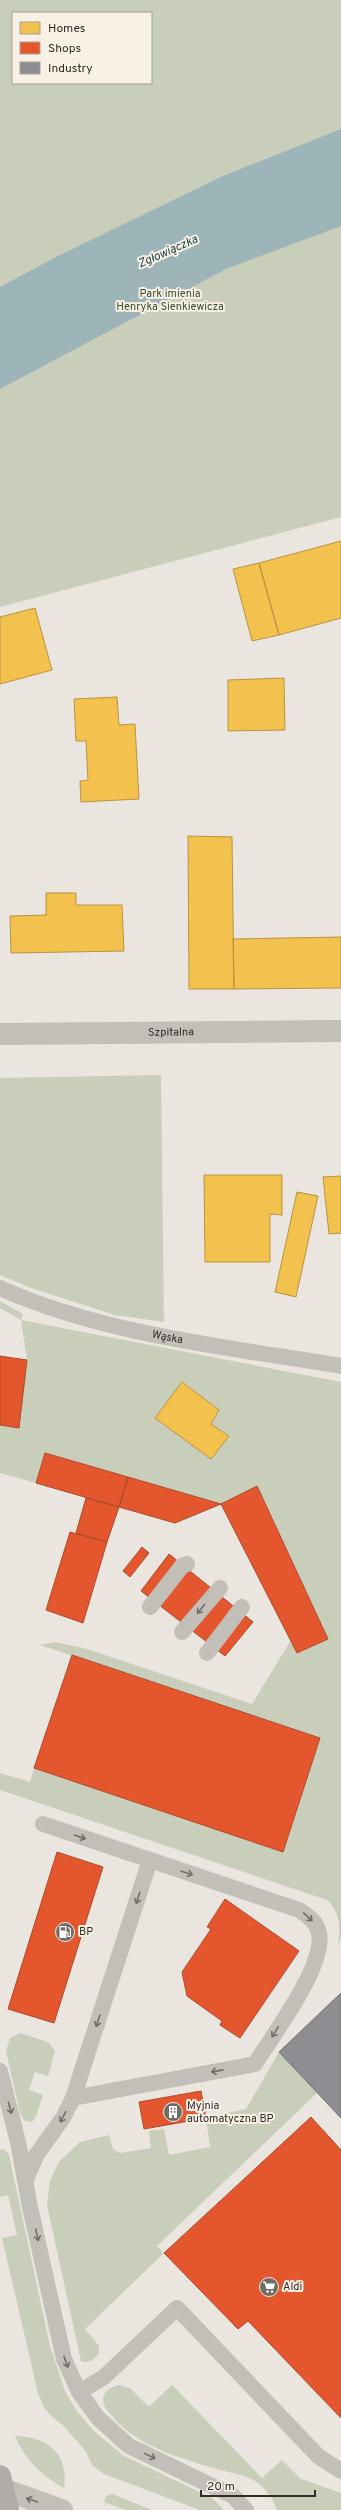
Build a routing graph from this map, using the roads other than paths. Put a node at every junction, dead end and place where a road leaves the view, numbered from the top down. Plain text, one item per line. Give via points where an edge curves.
1 (341, 1031) edge
2 (0, 1034) edge
3 (0, 1288) edge
4 (341, 1366) edge
5 (187, 1564) dead end
6 (220, 1588) dead end
7 (150, 1607) dead end
8 (242, 1607) dead end
9 (182, 1632) dead end
10 (207, 1653) dead end
11 (43, 1824) dead end
12 (150, 1860) junction
13 (0, 2071) edge
14 (72, 2098) junction
15 (26, 2180) junction
16 (78, 2392) junction
17 (341, 2471) edge
18 (3, 2491) edge
19 (62, 2510) edge
20 (246, 2510) edge

1 - 2 street, Szpitalna
3 - 4 lane, Wąska via 61,1312 123,1328
5 - 7 lane via 182,1566
6 -> 9 lane
8 - 10 lane
11 -> 12 lane
12 -> 14 lane
12 -> 14 lane via 299,1910 311,1918 319,1931 320,1948 317,1961 255,2064
13 -> 15 lane
14 -> 15 lane via 63,2118 37,2154
15 -> 16 lane via 64,2359
16 - 17 lane via 104,2377 177,2308 318,2456
16 -> 20 lane via 98,2418 129,2446 233,2496
19 -> 18 street

